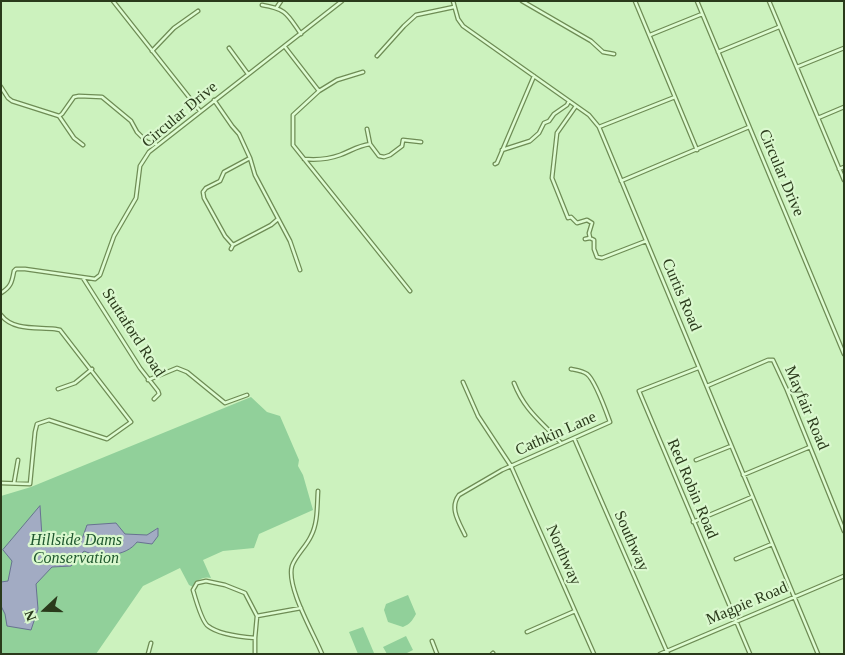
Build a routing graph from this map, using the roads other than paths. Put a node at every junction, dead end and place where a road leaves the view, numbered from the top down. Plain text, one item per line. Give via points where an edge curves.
1 (114, 1) edge
2 (281, 1) edge
3 (342, 1) edge
4 (452, 1) edge
5 (522, 1) edge
6 (635, 1) edge
7 (697, 1) edge
8 (768, 1) edge
9 (262, 5) dead end
10 (277, 7) junction
11 (454, 7) junction
12 (198, 11) dead end
13 (702, 14) junction
14 (779, 27) junction
15 (301, 34) junction
16 (650, 35) junction
17 (284, 46) junction
18 (229, 48) dead end
19 (844, 48) edge
20 (152, 51) junction
21 (718, 52) junction
22 (614, 54) dead end
23 (377, 56) dead end
24 (796, 68) junction
25 (363, 72) dead end
26 (248, 74) junction
27 (534, 76) junction
28 (1, 87) edge
29 (319, 91) junction
30 (675, 97) junction
31 (214, 100) junction
32 (569, 101) junction
33 (576, 106) junction
34 (844, 107) edge
35 (200, 112) junction
36 (59, 116) junction
37 (818, 118) junction
38 (598, 127) junction
39 (749, 127) junction
40 (366, 129) dead end
41 (421, 142) dead end
42 (157, 144) junction
43 (370, 144) junction
44 (83, 145) dead end
45 (502, 150) junction
46 (697, 150) junction
47 (250, 158) junction
48 (304, 159) junction
49 (494, 164) dead end
50 (844, 167) edge
51 (839, 169) junction
52 (844, 180) edge
53 (621, 181) junction
54 (278, 219) junction
55 (590, 238) junction
56 (585, 239) dead end
57 (646, 241) junction
58 (233, 245) junction
59 (231, 249) dead end
60 (300, 270) dead end
61 (84, 278) junction
62 (410, 291) dead end
63 (1, 293) edge
64 (1, 316) edge
65 (844, 354) edge
66 (698, 368) junction
67 (92, 369) junction
68 (571, 370) dead end
69 (148, 380) junction
70 (463, 382) dead end
71 (514, 383) dead end
72 (707, 386) junction
73 (58, 389) dead end
74 (247, 396) dead end
75 (154, 399) dead end
76 (574, 438) junction
77 (561, 443) junction
78 (731, 446) junction
79 (810, 447) junction
80 (18, 460) dead end
81 (696, 460) dead end
82 (511, 466) junction
83 (743, 475) junction
84 (1, 483) edge
85 (14, 483) junction
86 (318, 491) dead end
87 (752, 497) junction
88 (693, 522) junction
89 (844, 531) edge
90 (464, 535) dead end
91 (772, 544) junction
92 (736, 558) dead end
93 (844, 576) edge
94 (794, 596) junction
95 (301, 608) junction
96 (575, 611) junction
97 (257, 616) junction
98 (736, 621) junction
99 (527, 632) dead end
100 (254, 638) junction
101 (432, 641) dead end
102 (151, 643) dead end
103 (668, 652) edge
104 (148, 654) edge
105 (254, 654) edge
106 (322, 654) edge
107 (437, 654) edge
108 (594, 654) edge
109 (660, 654) edge
110 (750, 654) edge
111 (818, 654) edge

1 - 20 street
2 - 10 street
3 - 15 street, Circular Drive
4 - 11 street, Curtis Road
5 - 22 street via 591,41 603,52
6 - 16 street
7 - 13 street, Circular Drive
8 - 14 street
9 - 10 street
10 - 15 street via 287,12
11 - 23 street via 416,15
11 - 27 street, Curtis Road via 463,26
12 - 20 street via 174,28
13 - 16 street
13 - 21 street, Circular Drive
14 - 21 street
14 - 24 street
15 - 17 street, Circular Drive
16 - 30 street
17 - 26 street, Circular Drive
17 - 29 street
18 - 26 street
19 - 24 street
20 - 35 street
21 - 39 street, Circular Drive
24 - 37 street
25 - 29 street via 337,80
26 - 31 street, Circular Drive
27 - 32 street, Curtis Road
27 - 45 street
28 - 36 street via 12,101
29 - 48 street via 293,115 293,146
30 - 38 street
30 - 46 street
31 - 35 street, Circular Drive
31 - 47 street via 239,134
32 - 33 street, Curtis Road
32 - 45 street via 530,141
33 - 38 street, Curtis Road
33 - 55 street via 557,133 552,178 568,218 577,223 587,220 592,223
34 - 37 street
35 - 42 street, Circular Drive
36 - 42 street via 74,98 102,98 130,121 147,142
36 - 44 street
37 - 51 street
38 - 53 street, Curtis Road
39 - 46 street
39 - 65 street, Circular Drive
40 - 43 street
41 - 43 street via 403,140 402,146 384,157 379,156
42 - 61 street, Circular Drive via 140,166 136,198 114,236 100,275 95,279
43 - 48 street via 337,156
45 - 49 street
46 - 53 street
47 - 54 street via 255,175
47 - 58 street via 224,172 220,181 203,192 225,236
48 - 62 street
50 - 51 street
51 - 52 street
53 - 57 street, Curtis Road
54 - 58 street
54 - 60 street
55 - 56 street
55 - 57 street via 594,240 594,250 600,258
57 - 66 street, Curtis Road
58 - 59 street
61 - 63 street via 16,269 9,289
61 - 69 street, Stuttaford Road
64 - 67 street via 14,325 60,330
66 - 72 street, Curtis Road
66 - 88 street, Red Robin Road via 639,391
67 - 73 street via 75,383
67 - 85 street via 130,418 131,424 107,439 49,420 36,426 30,484
68 - 76 street, Cathkin Lane via 589,376 610,422
69 - 74 street via 177,368 187,372 225,403
69 - 75 street, Stuttaford Road via 160,394
70 - 82 street, Northway via 478,416
71 - 77 street via 527,409
72 - 78 street, Curtis Road
72 - 79 street, Mayfair Road via 773,360
76 - 77 street, Cathkin Lane
76 - 103 street, Southway
77 - 82 street, Cathkin Lane
78 - 81 street
78 - 83 street, Curtis Road
79 - 83 street
79 - 89 street, Mayfair Road
80 - 85 street
82 - 90 street, Cathkin Lane via 457,498 454,509
82 - 96 street, Northway
83 - 87 street, Curtis Road
84 - 85 street
86 - 95 street via 314,529 292,568 293,586
87 - 88 street
87 - 91 street, Curtis Road
88 - 98 street, Red Robin Road
91 - 92 street
91 - 94 street, Curtis Road
93 - 94 street, Magpie Road
94 - 98 street, Magpie Road
94 - 111 street, Curtis Road
95 - 97 street
95 - 106 street
96 - 99 street
96 - 108 street, Northway
97 - 100 street
97 - 100 street via 242,590 206,581 197,583 193,590 209,627
98 - 103 street, Magpie Road
98 - 110 street, Red Robin Road
100 - 105 street
101 - 107 street
102 - 104 street
103 - 109 street, Magpie Road

